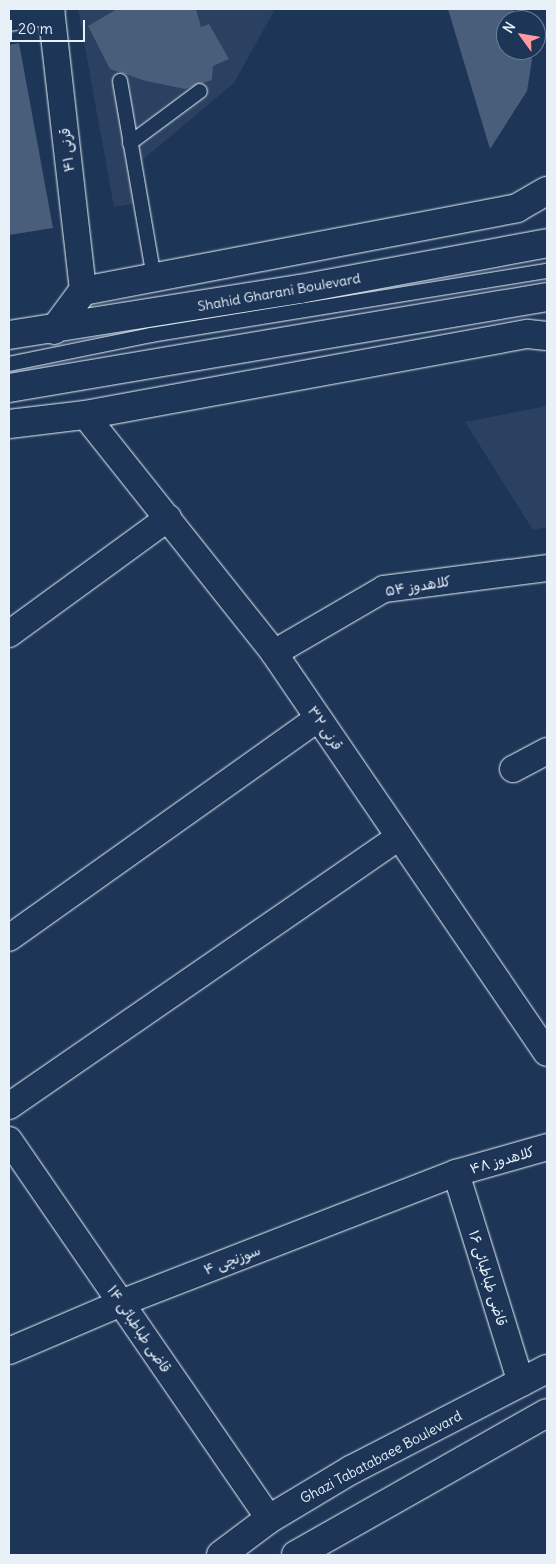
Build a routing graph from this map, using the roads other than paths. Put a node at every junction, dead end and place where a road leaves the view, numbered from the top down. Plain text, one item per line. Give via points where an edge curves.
1 (52, 10) edge
2 (9, 18) edge
3 (120, 81) dead end
4 (200, 91) dead end
5 (130, 143) junction
6 (547, 191) edge
7 (547, 243) edge
8 (243, 262) junction
9 (547, 271) edge
10 (154, 278) junction
11 (300, 289) junction
12 (83, 291) junction
13 (547, 297) edge
14 (54, 330) junction
15 (9, 335) edge
16 (547, 336) edge
17 (9, 364) edge
18 (9, 388) edge
19 (86, 415) junction
20 (9, 424) edge
21 (168, 518) junction
22 (547, 568) edge
23 (9, 634) edge
24 (274, 653) junction
25 (318, 718) junction
26 (547, 751) edge
27 (512, 769) dead end
28 (399, 837) junction
29 (9, 938) edge
30 (547, 1053) edge
31 (9, 1106) edge
32 (9, 1140) edge
33 (547, 1147) edge
34 (456, 1173) junction
35 (121, 1303) junction
36 (9, 1351) edge
37 (547, 1369) edge
38 (521, 1383) junction
39 (547, 1413) edge
40 (269, 1519) junction
41 (221, 1555) edge
42 (296, 1555) edge

1 - 2 street
1 - 12 street, قرنی ۴۱
3 - 5 lane
4 - 5 lane
5 - 10 lane
6 - 8 main road via 517,208
7 - 11 main road, Shahid Gharani Boulevard
8 - 10 main road
8 - 11 main road
9 - 17 lane via 151,335
10 - 12 main road
11 - 14 main road, Shahid Gharani Boulevard
12 - 14 main road
13 - 18 main road
14 - 15 main road, Shahid Gharani Boulevard
16 - 19 main road via 528,334
19 - 20 main road
19 - 21 street, قرنی ۳۲
21 - 23 street
21 - 24 street, قرنی ۳۲
22 - 24 street, کلاهدوز ۵۴ via 384,589
24 - 25 street, قرنی ۳۲
25 - 28 street, قرنی ۳۲
25 - 29 street
26 - 27 street
28 - 30 street, قرنی ۳۲
28 - 31 street
32 - 35 street, قاضی طباطبائی ۱۴
33 - 34 street, کلاهدوز ۴۸
34 - 35 street, سوزنچی ۴
34 - 38 street, قاضی طباطبائی ۱۶
35 - 36 street, سوزنچی ۴
35 - 40 street, قاضی طباطبائی ۱۴
37 - 38 main road, Ghazi Tabatabaee Boulevard
38 - 40 main road, Ghazi Tabatabaee Boulevard via 351,1470
39 - 42 main road
40 - 41 main road, Ghazi Tabatabaee Boulevard

